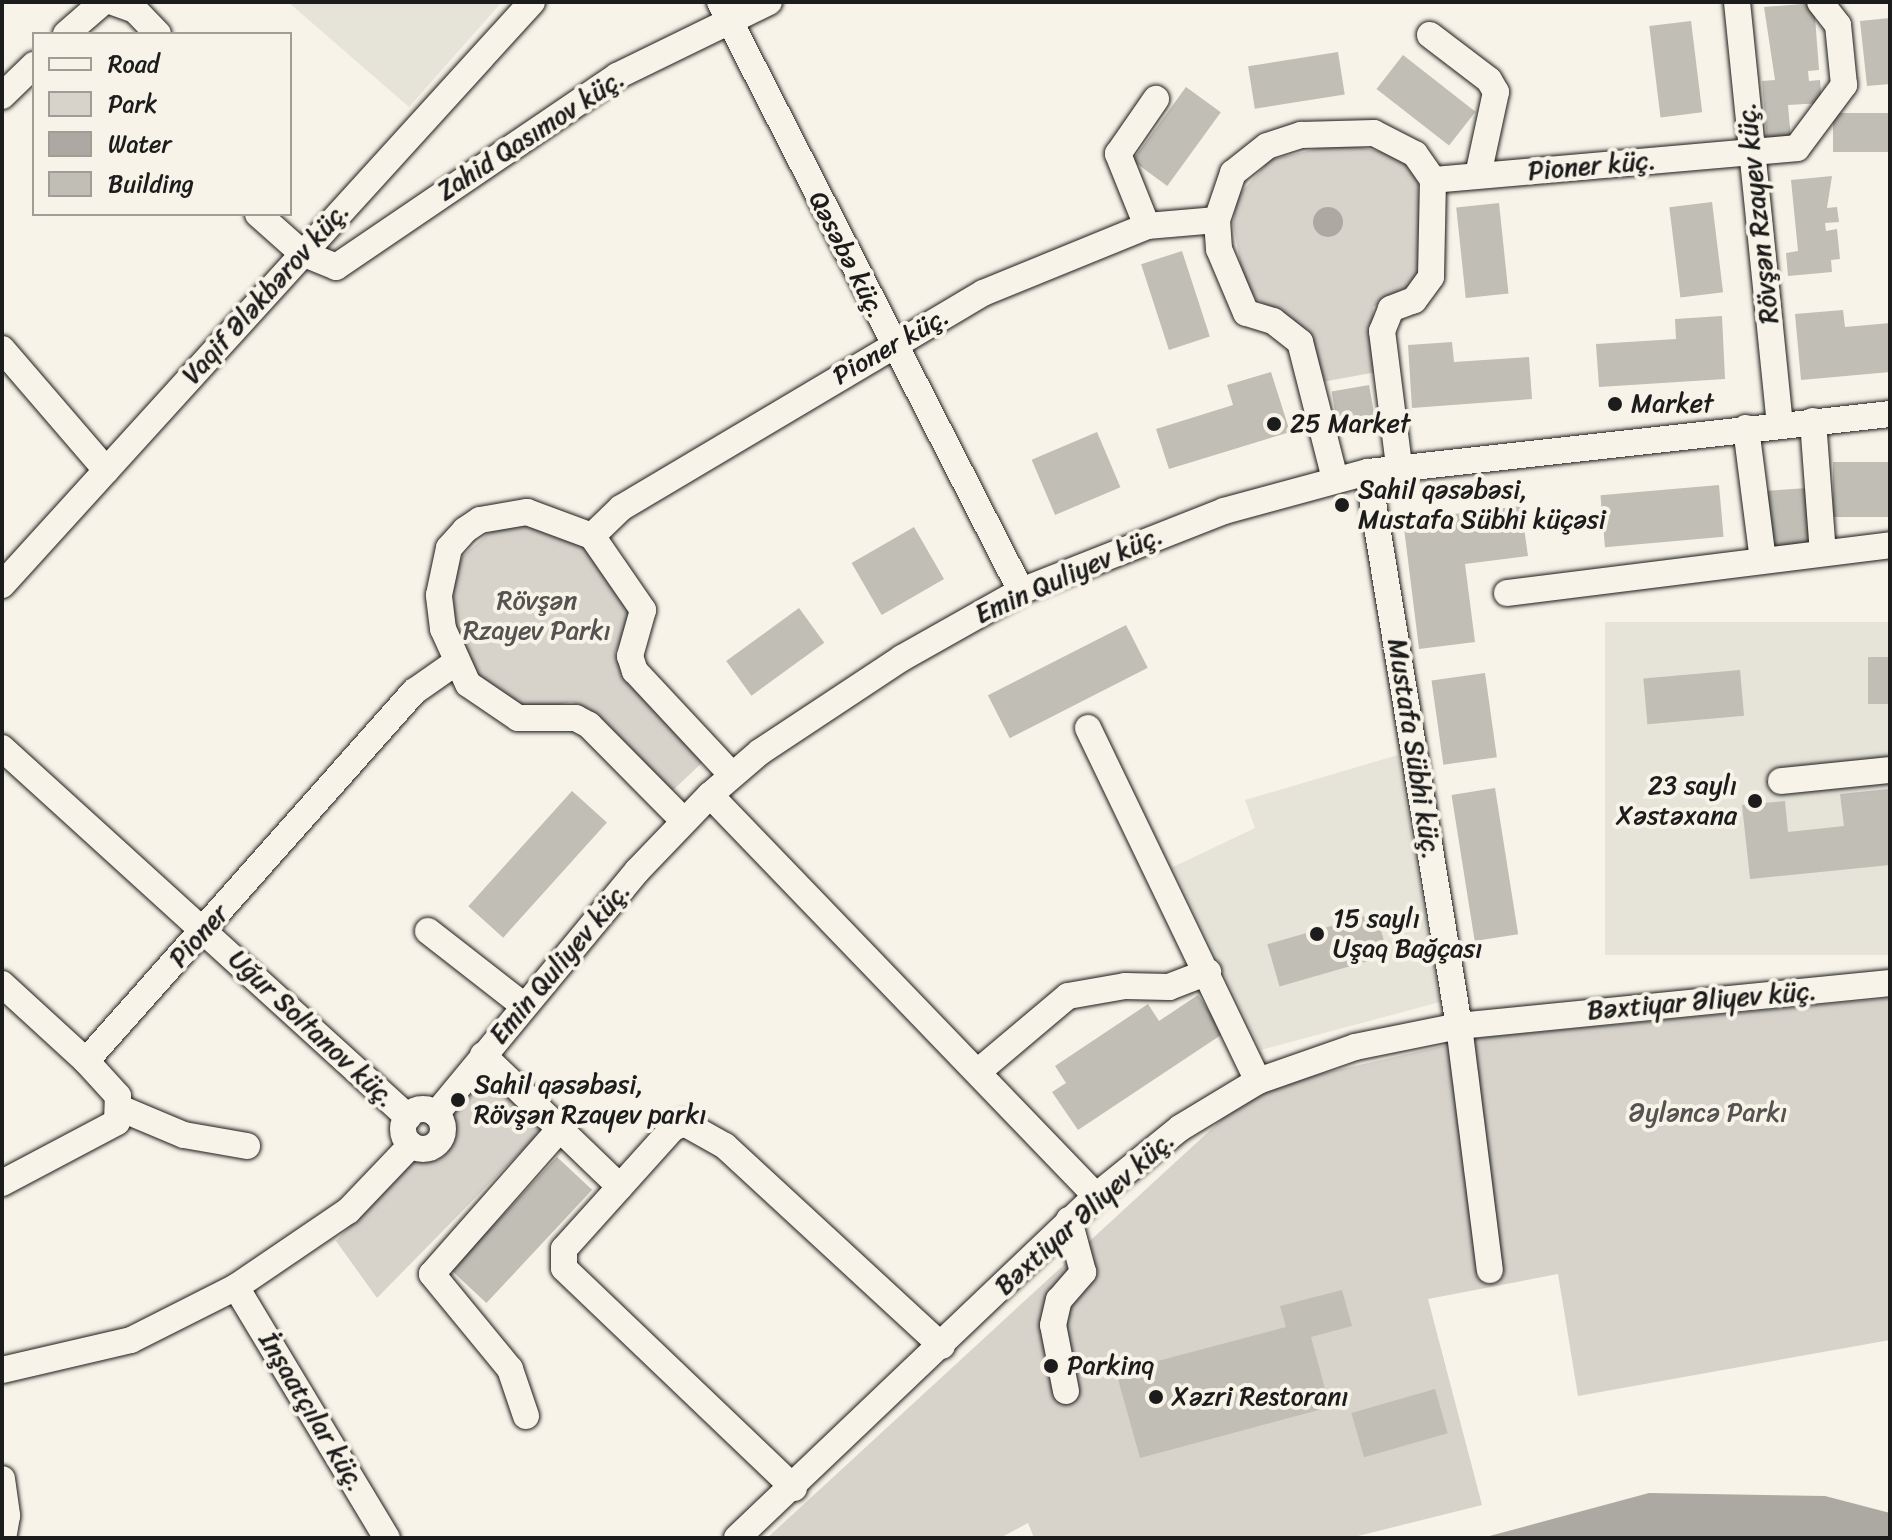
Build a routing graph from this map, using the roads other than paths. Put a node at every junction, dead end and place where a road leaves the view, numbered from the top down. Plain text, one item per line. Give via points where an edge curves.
1 (103, 2) edge
2 (113, 2) edge
3 (532, 2) edge
4 (769, 2) edge
5 (1737, 2) edge
6 (1820, 2) edge
7 (724, 11) edge
8 (68, 32) edge
9 (156, 32) edge
10 (1430, 35) dead end
11 (32, 67) edge
12 (2, 96) edge
13 (1156, 99) dead end
14 (1752, 153) junction
15 (1478, 175) junction
16 (1433, 180) junction
17 (260, 216) edge
18 (1217, 220) junction
19 (1147, 226) junction
20 (302, 253) junction
21 (892, 344) junction
22 (2, 349) edge
23 (1890, 414) edge
24 (1813, 421) junction
25 (1780, 424) junction
26 (1746, 428) junction
27 (1399, 466) junction
28 (106, 470) junction
29 (1368, 472) junction
30 (1335, 479) junction
31 (592, 536) junction
32 (1890, 545) edge
33 (1823, 553) junction
34 (1763, 560) junction
35 (2, 585) edge
36 (1021, 591) junction
37 (1507, 593) dead end
38 (455, 663) junction
39 (1088, 728) dead end
40 (2, 748) edge
41 (1890, 770) edge
42 (732, 775) junction
43 (1781, 781) dead end
44 (710, 795) junction
45 (683, 820) junction
46 (205, 930) junction
47 (428, 931) dead end
48 (1208, 972) junction
49 (1890, 983) edge
50 (2, 984) edge
51 (524, 1006) junction
52 (1459, 1026) junction
53 (483, 1055) junction
54 (86, 1061) junction
55 (980, 1070) junction
56 (1258, 1081) junction
57 (122, 1109) junction
58 (436, 1114) junction
59 (408, 1117) junction
60 (558, 1131) junction
61 (411, 1145) junction
62 (247, 1146) dead end
63 (2, 1183) edge
64 (620, 1187) junction
65 (1096, 1196) junction
66 (1069, 1220) junction
67 (1490, 1270) dead end
68 (236, 1287) junction
69 (942, 1346) junction
70 (2, 1370) edge
71 (1066, 1391) dead end
72 (526, 1416) dead end
73 (2, 1479) edge
74 (794, 1488) junction
75 (3, 1538) edge
76 (387, 1538) edge
77 (737, 1538) edge

1 - 8 street
2 - 9 street via 135,10
3 - 20 street, Vaqif Ələkbərov küç.
4 - 7 street, Zahid Qasımov küç.
5 - 14 street, Rövşən Rzayev küç.
6 - 14 street, Pioner küç. via 1838,25 1844,85 1840,97 1797,148
7 - 20 street, Zahid Qasımov küç. via 564,109 353,258 336,267
7 - 21 street, Qəsəbə küç.
10 - 15 street via 1489,80 1496,92
11 - 12 street
13 - 19 street via 1118,154
14 - 15 street, Pioner küç.
14 - 25 street, Rövşən Rzayev küç.
15 - 16 street, Pioner küç.
16 - 18 street via 1415,154 1374,133 1301,135 1248,157 1225,191
16 - 27 street via 1431,277 1414,300 1391,309 1382,331
17 - 20 street
18 - 19 street, Pioner küç.
18 - 30 street via 1235,299 1246,313 1289,332 1309,360
19 - 21 street, Pioner küç. via 983,293
20 - 28 street, Vaqif Ələkbərov küç.
21 - 31 street, Pioner küç. via 621,508
21 - 36 street, Qəsəbə küç.
22 - 28 street
23 - 24 street, Emin Quliyev küç.
24 - 25 street, Emin Quliyev küç.
24 - 33 street
25 - 26 street, Emin Quliyev küç.
26 - 27 street, Emin Quliyev küç.
26 - 34 street
27 - 29 street, Emin Quliyev küç.
28 - 35 street, Vaqif Ələkbərov küç.
29 - 30 street, Emin Quliyev küç.
29 - 52 street, Mustafa Sübhi küç.
30 - 36 street, Emin Quliyev küç. via 1190,522
31 - 38 street via 527,512 480,520 465,530 449,548 439,595
31 - 42 street via 643,610 630,656 635,671
32 - 33 street
33 - 34 street
34 - 37 street
36 - 42 street, Emin Quliyev küç. via 902,658
38 - 45 street via 481,697 510,714 538,722 576,718 589,725
38 - 46 street, Pioner via 415,691
39 - 48 street
40 - 46 street, Uğur Soltanov küç.
41 - 43 street
42 - 44 street, Emin Quliyev küç.
44 - 45 street, Emin Quliyev küç.
44 - 55 street
45 - 51 street, Emin Quliyev küç.
46 - 54 street, Pioner
46 - 59 street, Uğur Soltanov küç.
47 - 51 street
48 - 55 street via 1169,987 1068,996
48 - 56 street
49 - 52 street, Bəxtiyar Əliyev küç.
50 - 54 street
51 - 53 street, Emin Quliyev küç.
52 - 56 street, Bəxtiyar Əliyev küç. via 1355,1047
52 - 67 street, Mustafa Sübhi küç.
53 - 58 street, Emin Quliyev küç.
53 - 60 street
54 - 57 street via 118,1096
55 - 65 street
56 - 65 street, Bəxtiyar Əliyev küç. via 1180,1128
57 - 62 street via 184,1135
57 - 63 street via 106,1133
58 - 59 street via 426,1109
58 - 61 street via 442,1122 439,1142 420,1149
59 - 61 street via 403,1126
60 - 64 street
60 - 72 street via 432,1274 510,1369
61 - 68 street via 348,1211
64 - 69 street via 673,1128 696,1128 725,1146
64 - 74 street via 564,1249 564,1268
65 - 66 street, Bəxtiyar Əliyev küç.
66 - 69 street, Bəxtiyar Əliyev küç.
66 - 71 street via 1083,1272 1059,1300 1053,1325
68 - 70 street via 131,1340
68 - 76 street, İnşaatçılar küç.
69 - 74 street, Bəxtiyar Əliyev küç.
73 - 75 street via 7,1516
74 - 77 street, Bəxtiyar Əliyev küç.

